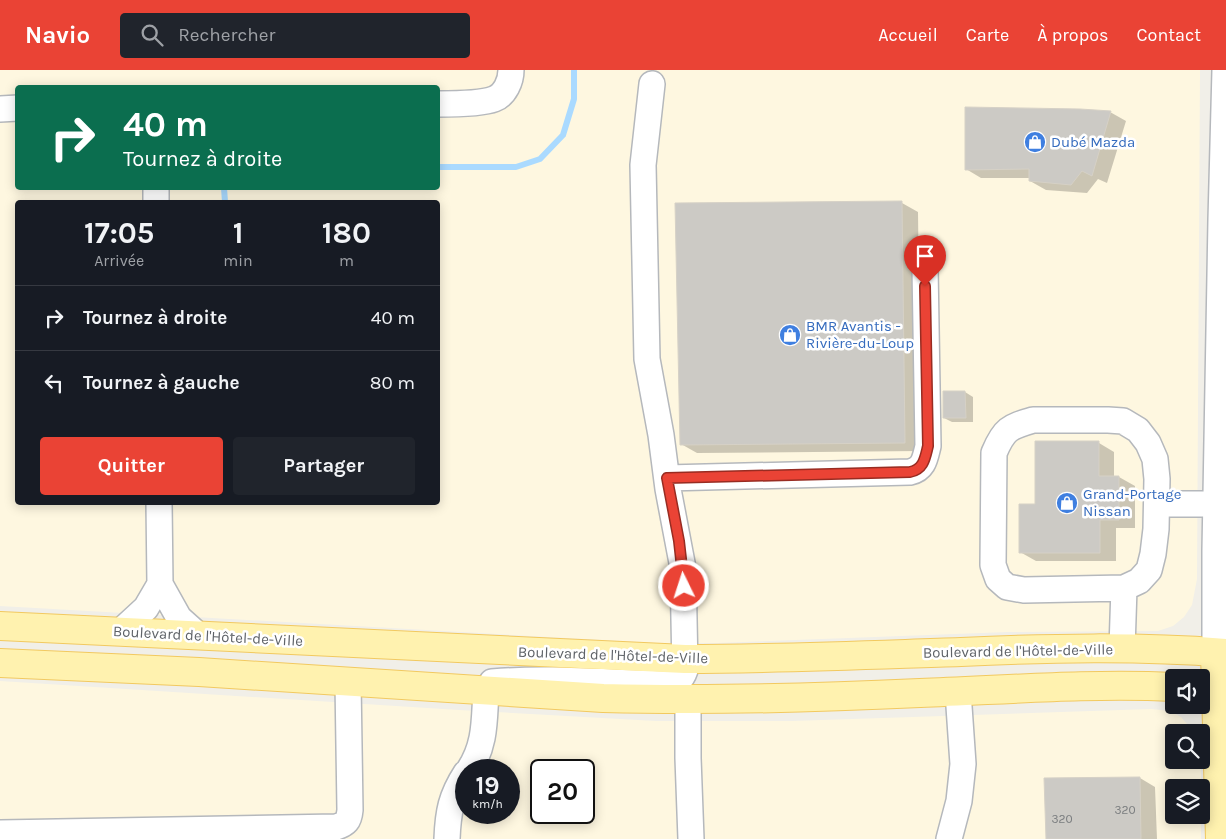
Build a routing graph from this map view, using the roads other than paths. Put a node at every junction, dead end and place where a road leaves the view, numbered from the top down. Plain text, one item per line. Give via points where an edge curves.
1 (511, 70) edge
2 (1225, 77) edge
3 (652, 84) dead end
4 (440, 104) edge
5 (15, 108) edge
6 (0, 109) edge
7 (925, 267) dead end
8 (1222, 417) edge
9 (667, 478) junction
10 (1157, 504) junction
11 (1216, 504) junction
12 (159, 505) edge
13 (1221, 550) edge
14 (160, 584) junction
15 (1124, 588) junction
16 (0, 626) edge
17 (120, 632) junction
18 (198, 635) junction
19 (1122, 648) junction
20 (1221, 653) edge
21 (685, 660) junction
22 (0, 663) edge
23 (348, 682) junction
24 (430, 687) junction
25 (1165, 687) edge
26 (1215, 690) edge
27 (486, 691) junction
28 (958, 692) junction
29 (688, 700) junction
30 (476, 759) edge
31 (455, 793) edge
32 (0, 833) edge
33 (447, 839) edge
34 (691, 839) edge
35 (949, 839) edge
36 (1220, 839) edge

1 - 4 street via 505,90 494,99
2 - 8 street
3 - 9 street via 643,165 647,359
5 - 6 street
7 - 9 street via 928,446 925,460 915,471
8 - 11 street
9 - 21 street via 684,574
10 - 11 street
10 - 15 street via 1153,554 1148,570 1139,581
10 - 15 street via 1155,459 1138,430 1123,421 1033,420 1011,426 994,453 994,565 998,579 1007,587 1024,590
11 - 13 street
12 - 14 street
13 - 20 street
14 - 17 street via 146,608
14 - 18 street via 179,618
15 - 19 street
16 - 17 main road, Boulevard de l'Hôtel-de-Ville
17 - 18 main road, Boulevard de l'Hôtel-de-Ville
18 - 21 main road, Boulevard de l'Hôtel-de-Ville
19 - 20 main road, Boulevard de l'Hôtel-de-Ville
19 - 21 main road, Boulevard de l'Hôtel-de-Ville
20 - 26 main road
21 - 24 street via 682,677 675,683 534,679
22 - 23 main road
23 - 24 main road
23 - 32 street via 350,810 345,824 336,827
24 - 27 main road
25 - 28 main road
26 - 36 main road
27 - 29 main road
27 - 30 street via 483,733
28 - 29 main road
28 - 35 street via 963,764
29 - 34 street
31 - 33 street via 449,810

